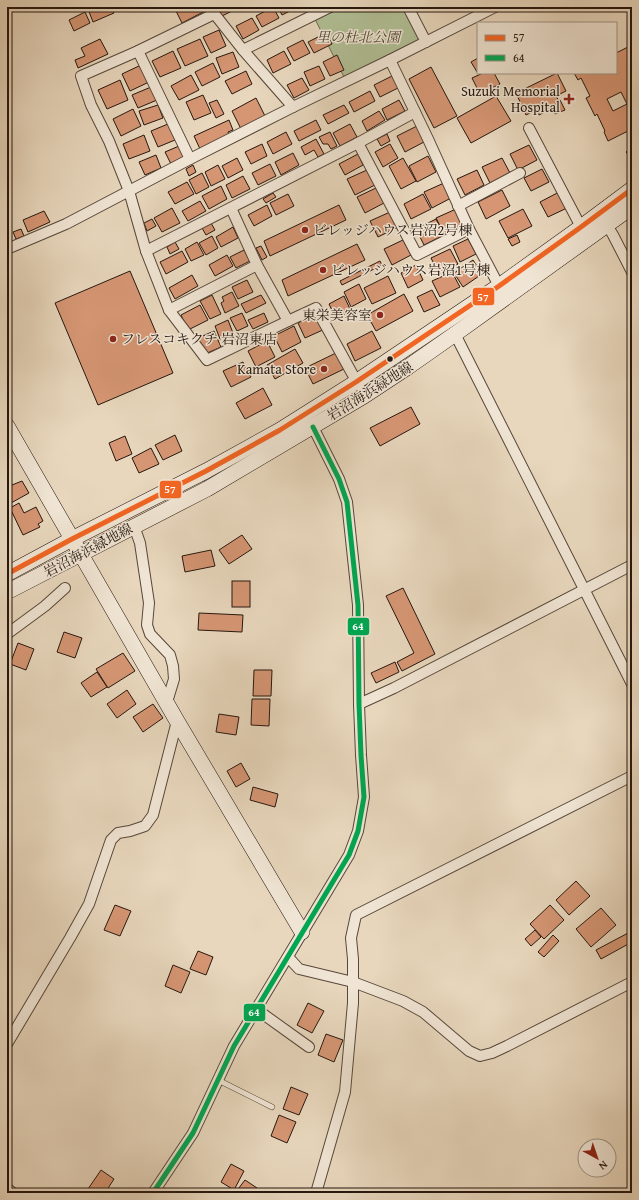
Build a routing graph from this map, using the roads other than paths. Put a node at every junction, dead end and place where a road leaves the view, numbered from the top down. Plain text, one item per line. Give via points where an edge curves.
1 (330, 7) edge
2 (408, 7) edge
3 (494, 7) edge
4 (211, 11) edge
5 (426, 42) junction
6 (243, 50) junction
7 (138, 51) junction
8 (390, 60) junction
9 (293, 107) junction
10 (415, 112) junction
11 (529, 128) dead end
12 (358, 143) junction
13 (190, 159) junction
14 (520, 173) dead end
15 (632, 190) edge
16 (129, 191) junction
17 (458, 206) junction
18 (231, 208) junction
19 (632, 208) edge
20 (607, 226) junction
21 (581, 227) junction
22 (469, 229) junction
23 (7, 249) edge
24 (146, 251) junction
25 (257, 265) junction
26 (632, 272) edge
27 (499, 286) junction
28 (169, 310) junction
29 (288, 321) junction
30 (455, 334) junction
31 (356, 382) junction
32 (364, 396) junction
33 (7, 426) edge
34 (313, 427) junction
35 (134, 526) junction
36 (72, 539) junction
37 (81, 554) junction
38 (632, 565) edge
39 (7, 574) edge
40 (65, 588) dead end
41 (584, 590) junction
42 (7, 592) edge
43 (7, 634) edge
44 (632, 684) edge
45 (167, 702) junction
46 (359, 704) junction
47 (177, 721) junction
48 (632, 776) edge
49 (302, 932) junction
50 (288, 957) junction
51 (354, 982) junction
52 (632, 982) edge
53 (256, 1009) junction
54 (7, 1044) edge
55 (309, 1047) dead end
56 (218, 1080) junction
57 (272, 1107) dead end
58 (7, 1188) edge
59 (13, 1193) edge
60 (153, 1193) edge
61 (316, 1193) edge

1 - 6 street
2 - 5 street
3 - 5 street
4 - 6 street
4 - 7 street
5 - 8 street
6 - 9 street
7 - 13 street
7 - 16 street via 81,76
8 - 9 street
8 - 10 street
9 - 13 street
10 - 12 street
10 - 17 street
11 - 21 street
12 - 18 street
12 - 22 street via 418,255
13 - 16 street
14 - 17 street
15 - 21 main road, 岩沼海浜緑地線
16 - 23 street via 66,224
16 - 24 street
17 - 22 street
18 - 24 street
18 - 25 street
19 - 20 main road, 岩沼海浜緑地線
20 - 26 street
20 - 30 main road, 岩沼海浜緑地線
21 - 27 main road, 岩沼海浜緑地線
22 - 27 street
24 - 28 street
25 - 28 street
25 - 29 street
27 - 31 main road, 岩沼海浜緑地線
28 - 29 street via 207,360
29 - 31 street via 316,308
30 - 32 main road, 岩沼海浜緑地線
30 - 41 street
31 - 32 street
31 - 36 main road, 岩沼海浜緑地線 via 280,430 206,471
32 - 34 main road, 岩沼海浜緑地線
33 - 36 main road
34 - 35 main road, 岩沼海浜緑地線 via 207,488
34 - 46 street via 339,478 347,502 358,605
35 - 37 main road, 岩沼海浜緑地線
35 - 45 street via 140,543 149,603 147,625 150,634 170,655 174,666 174,679
36 - 37 main road
36 - 39 main road, 岩沼海浜緑地線
37 - 42 main road, 岩沼海浜緑地線
37 - 45 main road
38 - 41 street
40 - 43 street
41 - 44 street
41 - 46 street
45 - 47 main road
46 - 49 street via 364,797 358,831 349,855
47 - 49 main road
47 - 54 street via 153,815 145,826 118,833 111,840 89,904
48 - 51 street via 356,915 351,938
49 - 50 street
50 - 51 street via 299,969
50 - 53 street
51 - 52 street via 397,998 423,1012 469,1051 480,1056 507,1046
51 - 61 street via 345,1092
53 - 55 street
53 - 56 street
56 - 57 lane
56 - 60 street via 193,1133
58 - 59 street

